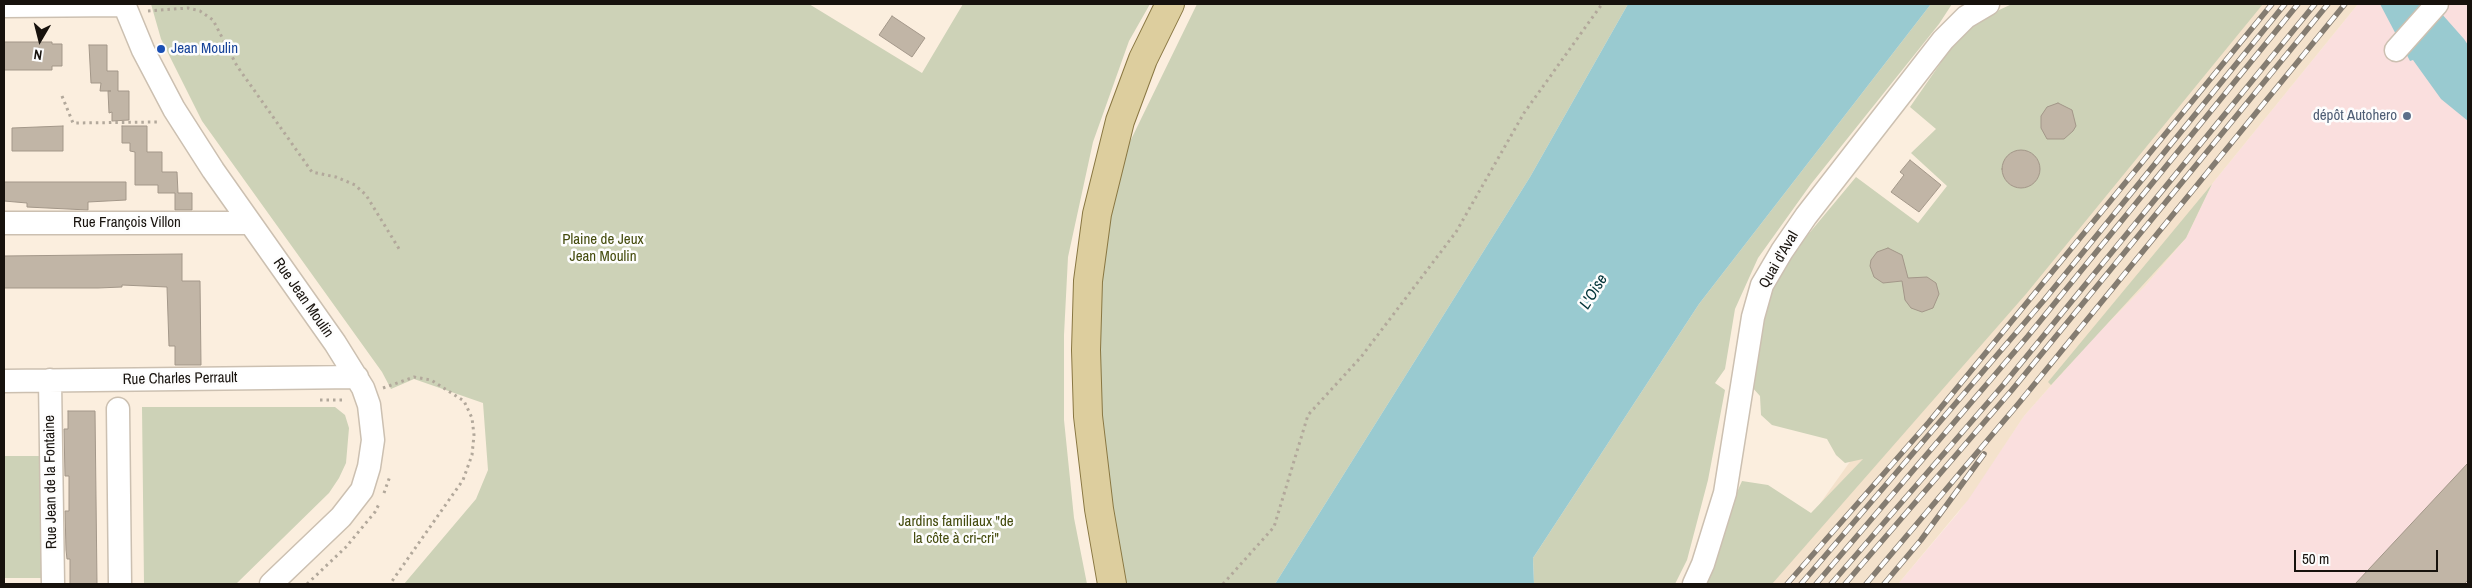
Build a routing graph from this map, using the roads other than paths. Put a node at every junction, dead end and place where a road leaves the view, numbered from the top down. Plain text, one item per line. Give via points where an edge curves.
1 (1170, 4) edge
2 (2437, 4) edge
3 (4, 6) edge
4 (125, 7) edge
5 (1976, 9) edge
6 (2396, 50) dead end
7 (4, 223) edge
8 (250, 223) junction
9 (50, 380) junction
10 (4, 381) edge
11 (362, 386) junction
12 (118, 409) dead end
13 (53, 584) edge
14 (120, 584) edge
15 (271, 584) edge
16 (1112, 584) edge
17 (1694, 584) edge

1 - 16 main road via 1143,59 1118,128 1097,214 1088,281 1088,416
2 - 6 street
3 - 4 street
4 - 8 street, Rue Jean Moulin via 151,66 182,122
5 - 17 street, Quai d'Aval via 1944,40 1816,204 1762,285 1750,331 1725,493 1704,564
7 - 8 street, Rue François Villon
8 - 11 street, Rue Jean Moulin
9 - 10 street, Rue Charles Perrault
9 - 11 street, Rue Charles Perrault
9 - 13 street, Rue Jean de la Fontaine
11 - 15 street, Rue Jean Moulin via 371,414 373,440 362,490 341,517
12 - 14 street

